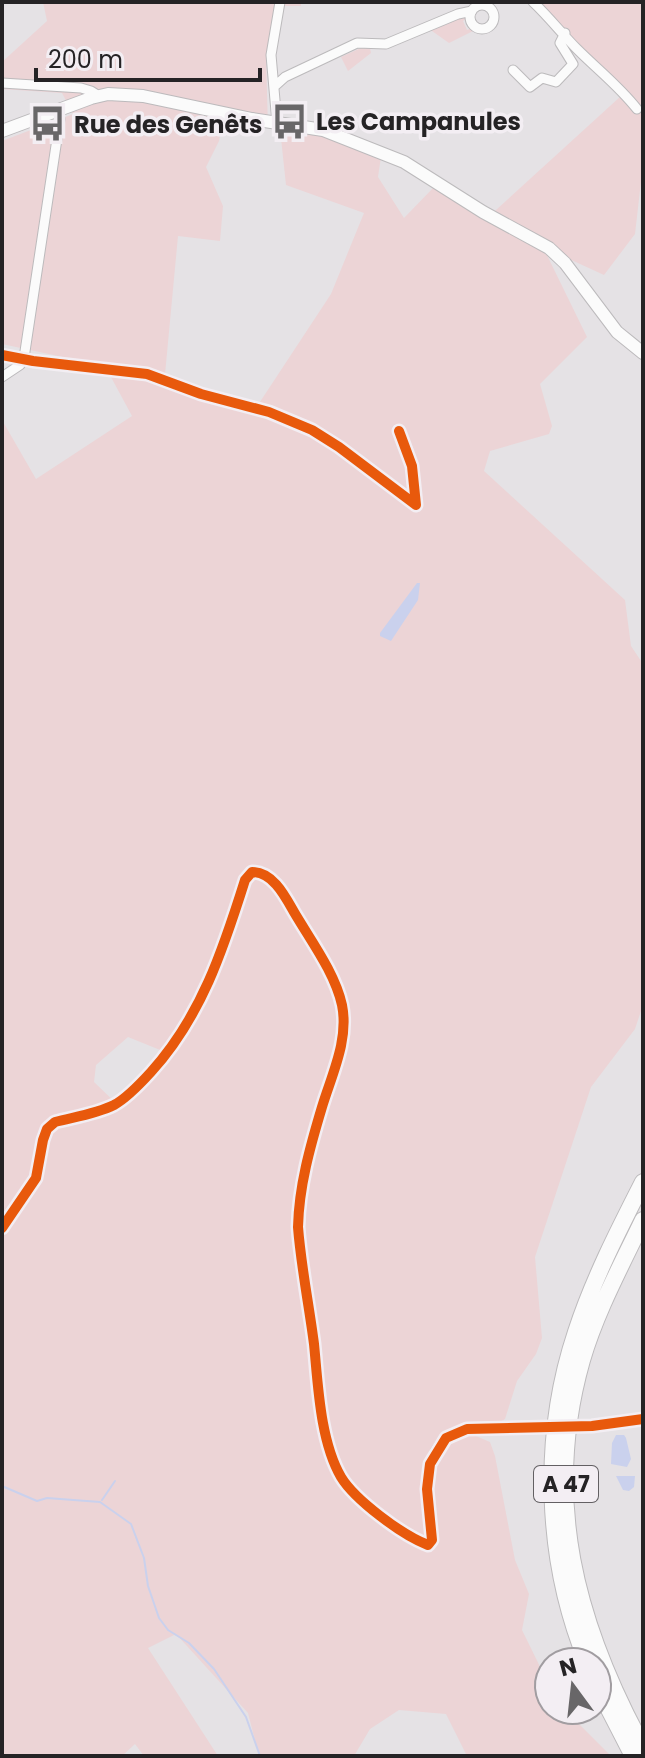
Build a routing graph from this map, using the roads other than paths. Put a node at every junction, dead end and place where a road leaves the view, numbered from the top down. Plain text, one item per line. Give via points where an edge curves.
1 (280, 2) edge
2 (533, 2) edge
3 (472, 11) dead end
4 (565, 33) junction
5 (513, 70) dead end
6 (2, 83) edge
7 (275, 86) junction
8 (99, 96) junction
9 (637, 109) dead end
10 (58, 111) junction
11 (277, 123) junction
12 (2, 131) edge
13 (640, 351) edge
14 (2, 355) edge
15 (24, 358) junction
16 (2, 377) edge
17 (399, 431) dead end
18 (643, 1182) edge
19 (643, 1220) edge
20 (2, 1228) edge
21 (643, 1419) edge
22 (592, 1426) tunnel mouth
23 (539, 1427) tunnel mouth
24 (582, 1646) edge
25 (613, 1717) edge
26 (643, 1747) edge
27 (633, 1756) edge

1 - 7 street via 271,45
2 - 4 street
3 - 7 street via 386,44 356,43
4 - 5 street via 560,43 573,64 556,82 542,78 530,87
4 - 9 street
6 - 8 street via 81,88
7 - 11 street
8 - 10 main road
8 - 11 main road via 143,96
10 - 12 main road
10 - 15 street
11 - 13 main road via 323,130 404,162 549,248 617,332
14 - 15 street
15 - 16 street
15 - 17 street via 147,374 269,412 339,447 416,505 412,466
18 - 24 highway, A 47 via 602,1265 562,1386 553,1474 556,1540
19 - 26 highway, A 47 via 582,1361 565,1478 578,1593 615,1697
20 - 23 street via 36,1178 47,1129 117,1104 170,1051 210,981 245,880 252,872 261,872 286,899 311,940 344,1014 335,1074 307,1157 298,1203 321,1412 340,1475 378,1513 428,1545 430,1464 446,1438 467,1429
21 - 22 street
25 - 27 highway

